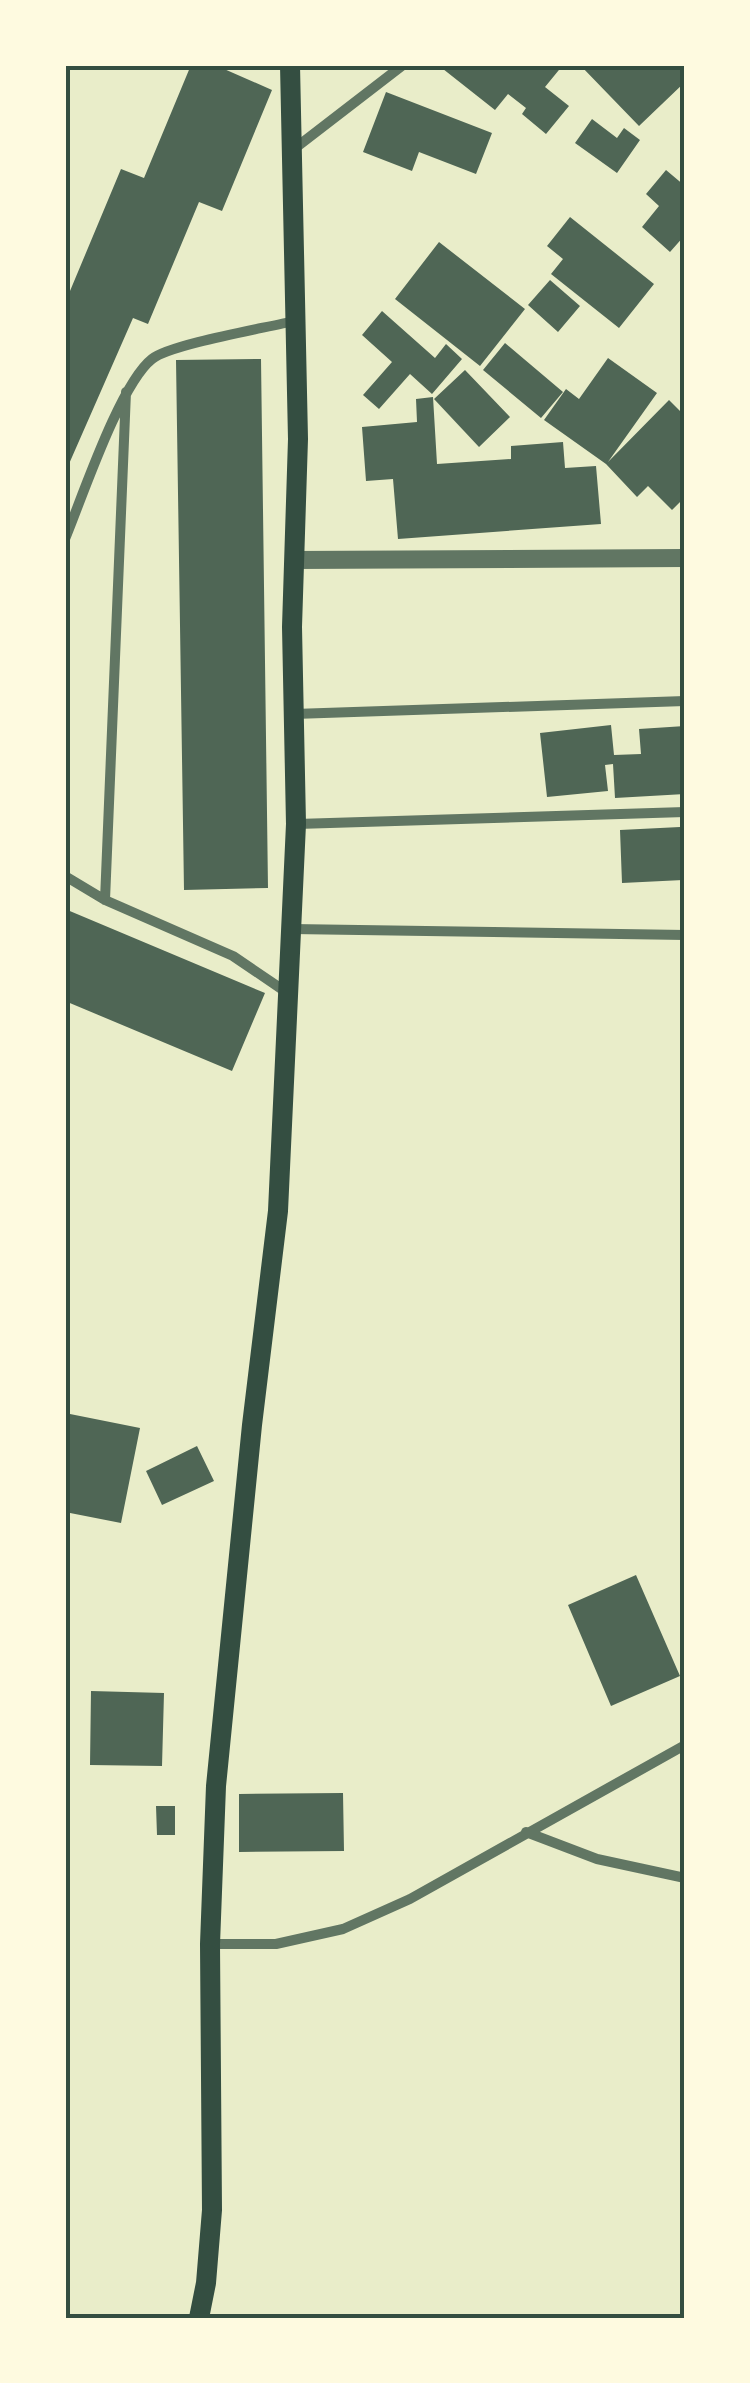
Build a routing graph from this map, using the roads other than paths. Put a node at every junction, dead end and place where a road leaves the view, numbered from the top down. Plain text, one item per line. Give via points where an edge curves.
1 (290, 65) edge
2 (403, 65) edge
3 (294, 149) junction
4 (294, 322) junction
5 (126, 392) junction
6 (65, 539) edge
7 (685, 558) edge
8 (294, 560) junction
9 (685, 701) edge
10 (294, 714) junction
11 (685, 812) edge
12 (296, 824) junction
13 (65, 876) edge
14 (106, 900) junction
15 (292, 929) junction
16 (685, 934) edge
17 (286, 992) junction
18 (685, 1745) edge
19 (526, 1832) junction
20 (685, 1878) edge
21 (210, 1944) junction
22 (199, 2318) edge

1 - 3 main road
2 - 3 street
3 - 4 main road
4 - 5 street via 153,358
4 - 8 main road
5 - 6 street
5 - 14 street
7 - 8 street
8 - 10 main road
9 - 10 street
10 - 12 main road
11 - 12 street
12 - 15 main road
13 - 14 street
14 - 17 street via 233,956
15 - 16 street
15 - 17 main road
17 - 21 main road via 278,1211 224,1686
18 - 19 street
19 - 20 street via 597,1860
19 - 21 street via 410,1900 343,1929 276,1944
21 - 22 main road via 212,2210

